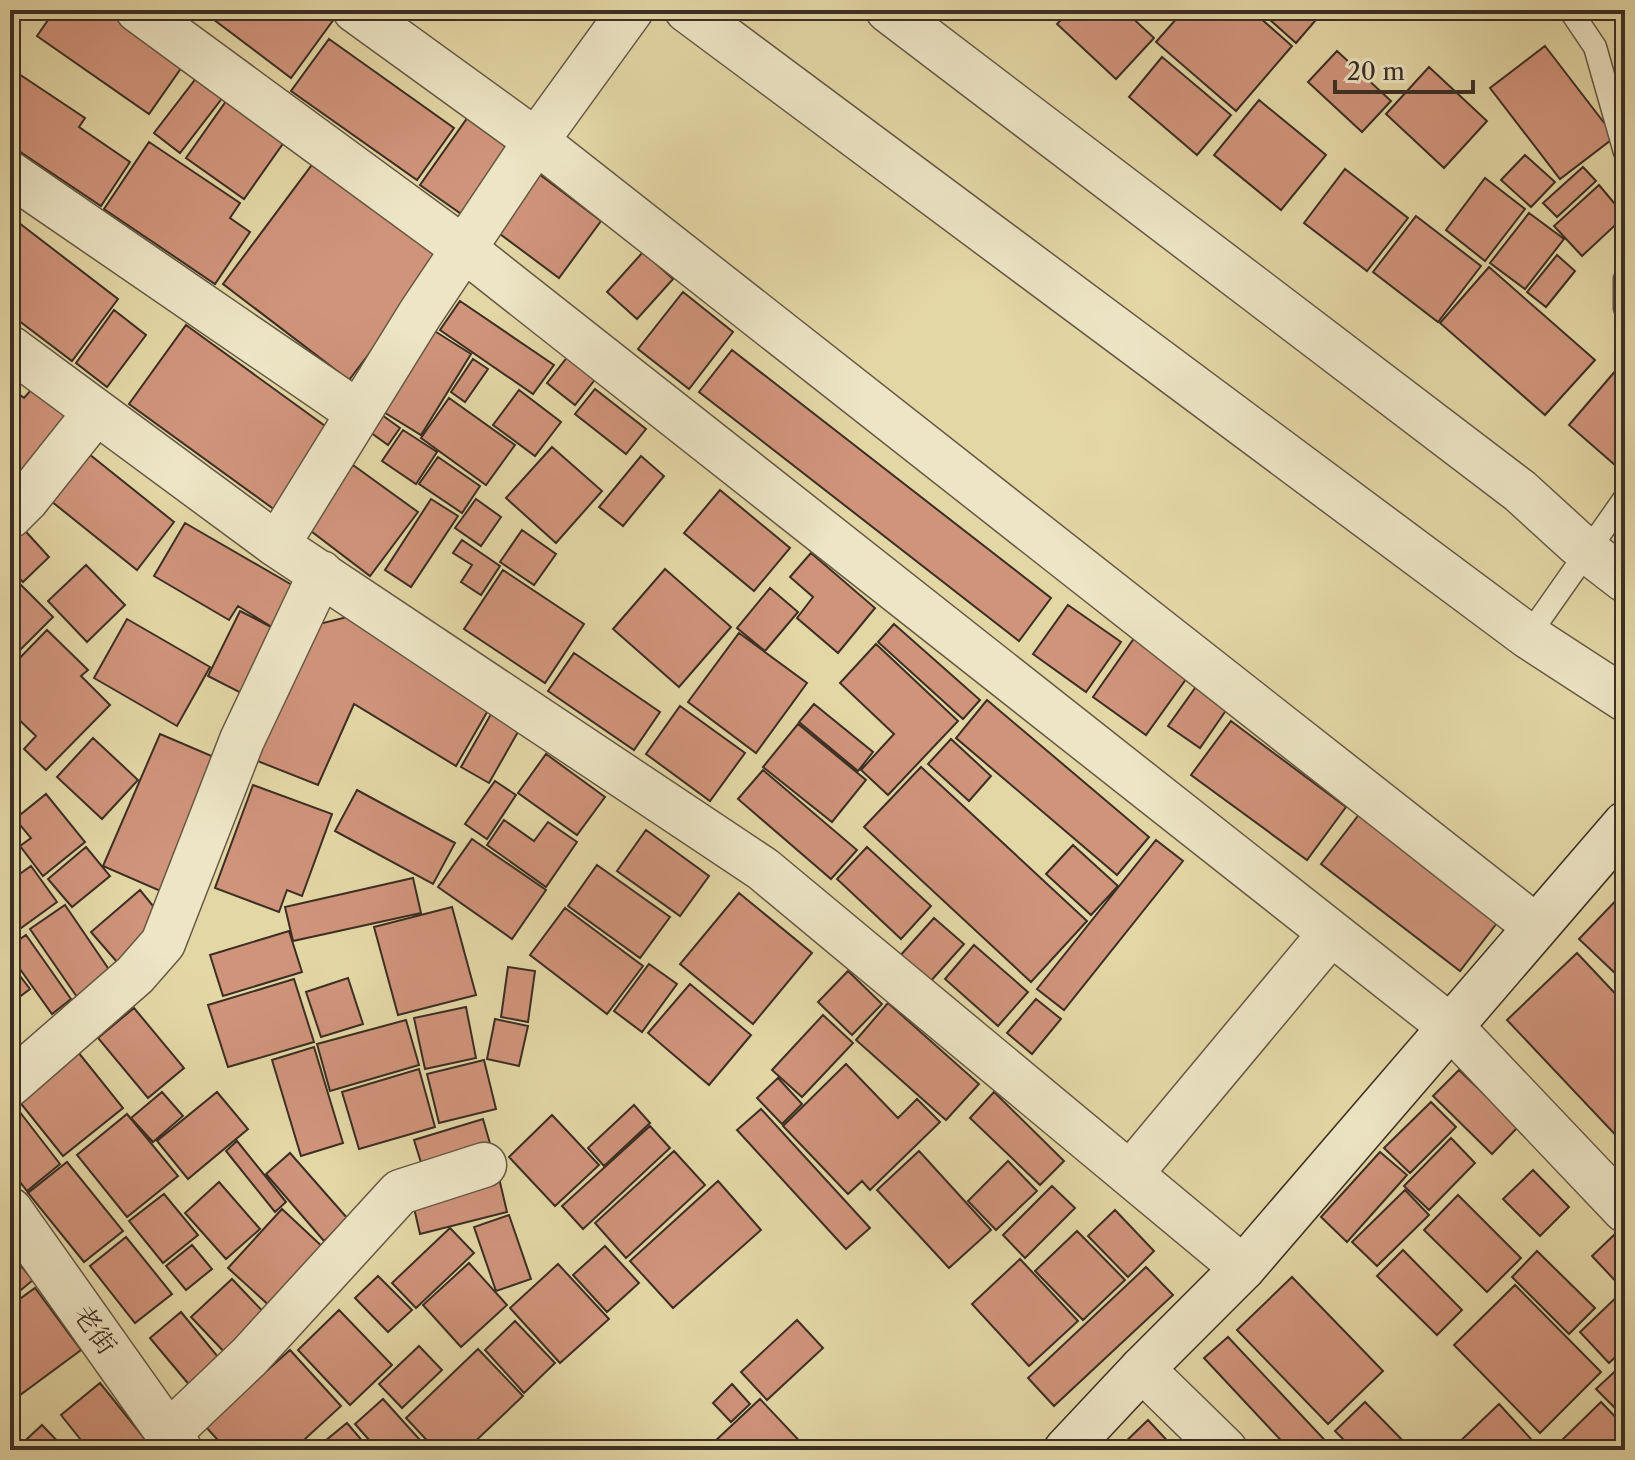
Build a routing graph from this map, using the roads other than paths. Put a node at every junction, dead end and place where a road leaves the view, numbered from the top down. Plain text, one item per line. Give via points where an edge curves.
1 (138, 10) edge
2 (355, 10) edge
3 (631, 10) edge
4 (687, 10) edge
5 (888, 10) edge
6 (1570, 10) edge
7 (536, 141) junction
8 (1625, 152) edge
9 (10, 174) edge
10 (464, 249) junction
11 (1625, 279) edge
12 (1625, 308) edge
13 (10, 348) edge
14 (96, 412) junction
15 (357, 412) junction
16 (1625, 498) edge
17 (10, 516) edge
18 (277, 545) junction
19 (1589, 552) junction
20 (321, 573) junction
21 (1625, 580) edge
22 (1528, 636) junction
23 (1625, 699) edge
24 (1625, 824) edge
25 (1535, 926) junction
26 (1331, 933) junction
27 (1452, 1028) junction
28 (10, 1084) edge
29 (484, 1165) dead end
30 (1130, 1174) junction
31 (10, 1210) edge
32 (1625, 1210) edge
33 (1243, 1268) junction
34 (1142, 1369) junction
35 (174, 1442) edge
36 (1066, 1450) edge
37 (1225, 1450) edge

1 - 10 street
2 - 7 street
3 - 7 street
4 - 22 street
5 - 19 street via 1520,491
6 - 8 lane via 1595,47
7 - 10 street
7 - 25 street
9 - 15 street
10 - 15 street
10 - 26 street
11 - 12 lane
13 - 14 street
14 - 17 street
14 - 18 street
15 - 18 street
16 - 19 lane
18 - 20 street
19 - 21 street
19 - 22 lane
20 - 28 street via 242,740 163,943 135,975
20 - 30 street via 763,869
22 - 23 street
24 - 25 street
25 - 27 street
26 - 27 street
26 - 30 street
27 - 32 street
27 - 33 street
29 - 35 street via 400,1192
30 - 33 street
31 - 35 street, 老街
33 - 34 street
34 - 36 street
34 - 37 street

